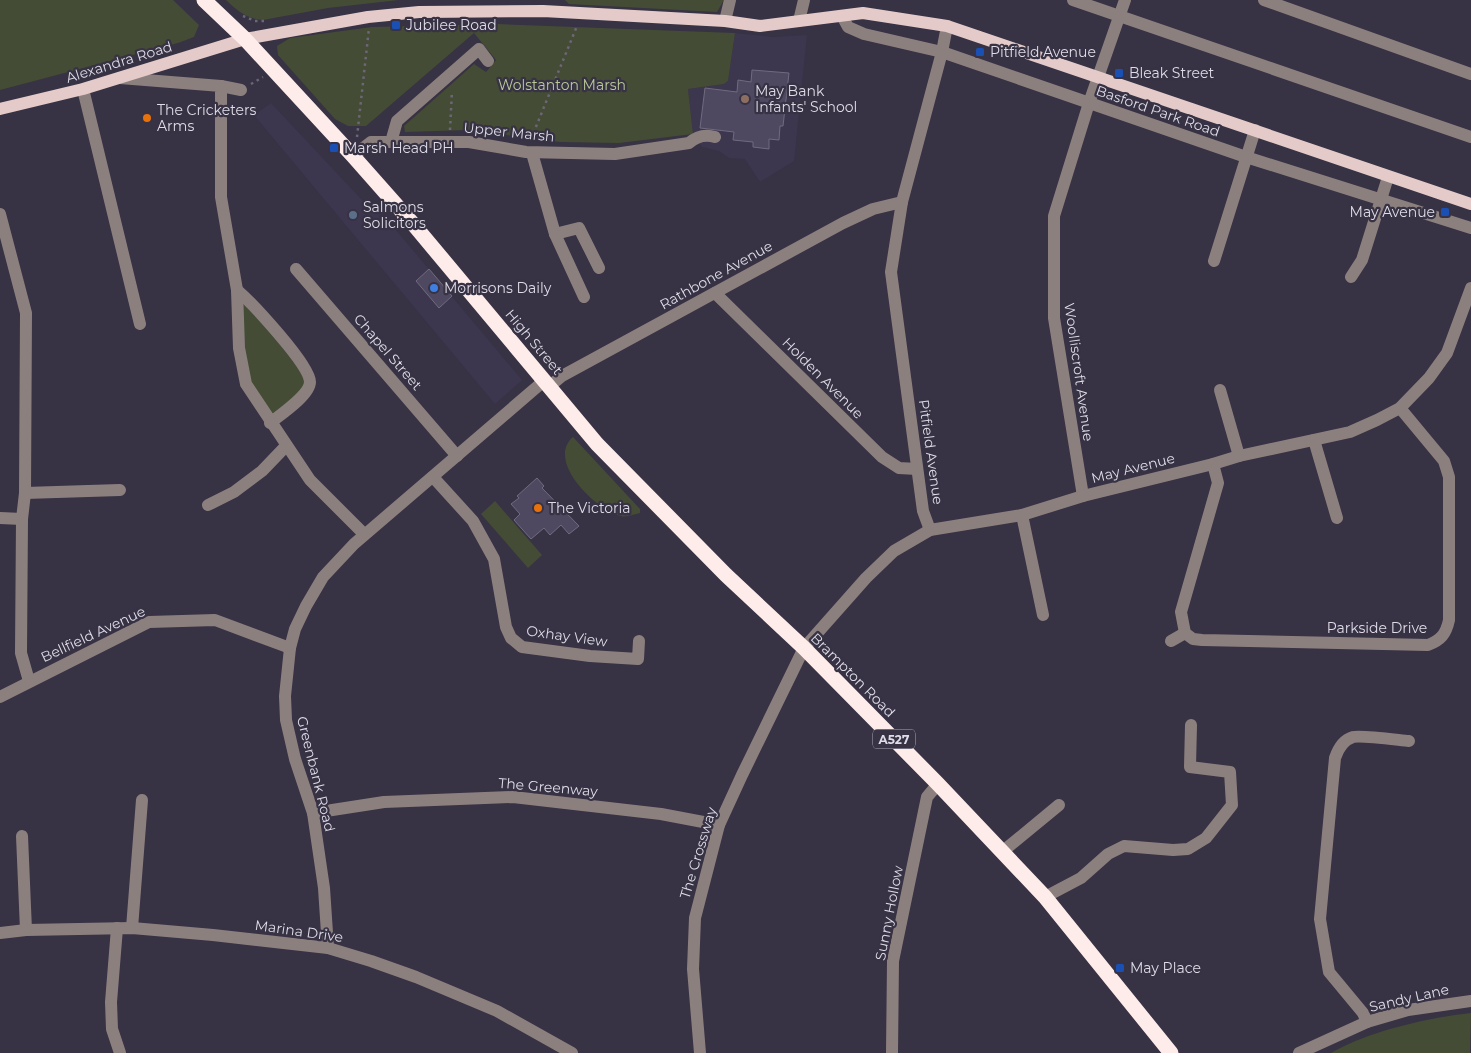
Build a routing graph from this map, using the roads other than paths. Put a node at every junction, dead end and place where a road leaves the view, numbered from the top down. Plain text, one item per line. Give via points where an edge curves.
1 (204, 0) edge
2 (730, 0) edge
3 (804, 0) edge
4 (1073, 0) edge
5 (1125, 0) edge
6 (1264, 0) edge
7 (544, 5) edge
8 (842, 16) junction
9 (1120, 16) junction
10 (725, 21) junction
11 (799, 21) junction
12 (947, 26) junction
13 (245, 39) junction
14 (942, 52) junction
15 (488, 61) dead end
16 (1471, 74) edge
17 (120, 78) junction
18 (1097, 78) junction
19 (221, 86) junction
20 (83, 90) junction
21 (241, 90) road end
22 (1088, 103) junction
23 (0, 109) edge
24 (1256, 130) junction
25 (715, 137) dead end
26 (1471, 137) edge
27 (391, 142) junction
28 (529, 152) junction
29 (353, 156) junction
30 (1246, 157) junction
31 (1388, 177) junction
32 (1381, 201) junction
33 (902, 202) junction
34 (1471, 204) edge
35 (0, 214) edge
36 (1471, 228) edge
37 (555, 234) junction
38 (1214, 261) dead end
39 (599, 268) dead end
40 (296, 269) dead end
41 (1351, 277) dead end
42 (237, 290) junction
43 (1471, 291) edge
44 (715, 293) junction
45 (584, 297) dead end
46 (140, 324) dead end
47 (547, 383) junction
48 (1220, 390) dead end
49 (1400, 408) junction
50 (270, 423) junction
51 (1314, 440) junction
52 (597, 444) joint
53 (286, 446) junction
54 (1239, 456) junction
55 (454, 458) junction
56 (1213, 464) junction
57 (917, 469) junction
58 (432, 477) junction
59 (120, 490) dead end
60 (26, 493) junction
61 (1083, 496) junction
62 (208, 506) dead end
63 (1022, 515) junction
64 (0, 518) edge
65 (1337, 518) dead end
66 (22, 519) junction
67 (930, 530) junction
68 (364, 534) junction
69 (1043, 615) dead end
70 (1185, 633) junction
71 (639, 641) dead end
72 (1171, 641) dead end
73 (290, 648) junction
74 (804, 648) junction
75 (29, 681) junction
76 (0, 697) edge
77 (1191, 725) dead end
78 (1409, 741) dead end
79 (938, 784) junction
80 (142, 800) dead end
81 (1059, 805) dead end
82 (313, 813) junction
83 (719, 825) junction
84 (22, 836) dead end
85 (1002, 852) junction
86 (1045, 897) junction
87 (118, 928) junction
88 (132, 928) junction
89 (26, 930) junction
90 (0, 933) edge
91 (328, 948) junction
92 (1471, 1001) edge
93 (1367, 1022) junction
94 (120, 1053) edge
95 (572, 1053) edge
96 (700, 1053) edge
97 (892, 1053) edge
98 (1171, 1053) edge
99 (1299, 1053) edge

1 - 13 highway, A527
2 - 10 street
3 - 11 street
4 - 9 street
5 - 9 street
6 - 16 street
7 - 10 main road, Basford Park Road via 582,13
7 - 13 main road, Basford Park Road via 368,17
8 - 11 main road, Basford Park Road
8 - 12 main road, Basford Park Road via 863,13
8 - 14 street, Basford Park Road via 848,27 864,34
9 - 18 street
9 - 26 street
10 - 11 main road, Basford Park Road via 760,26
12 - 14 street, Pitfield Avenue
12 - 18 main road, Basford Park Road
13 - 17 main road, Alexandra Road
13 - 29 highway, High Street / A527
14 - 22 street, Basford Park Road
14 - 33 street, Pitfield Avenue
15 - 27 street via 479,49 397,121
17 - 19 street
17 - 20 main road, Alexandra Road
18 - 22 street, Woolliscroft Avenue
18 - 24 main road, Basford Park Road
19 - 21 street
19 - 42 street via 221,197
20 - 23 main road, Alexandra Road
20 - 46 street
22 - 30 street, Basford Park Road
22 - 61 street, Woolliscroft Avenue via 1054,216 1054,318
24 - 30 street
24 - 31 main road, Basford Park Road
25 - 28 street, Upper Marsh via 704,135 689,143 615,154
27 - 28 street, Upper Marsh via 469,142
27 - 29 street, Upper Marsh via 371,142
28 - 37 street
29 - 47 highway, High Street / A527
30 - 32 street, Basford Park Road
30 - 38 street
31 - 32 street
31 - 34 main road, Basford Park Road
32 - 36 street, Basford Park Road
32 - 41 street via 1362,260
33 - 44 street, Rathbone Avenue via 865,212
33 - 57 street, Pitfield Avenue via 891,272
35 - 60 street via 26,313
37 - 39 street via 579,228
37 - 45 street
40 - 55 street, Chapel Street
42 - 50 street via 239,348 246,384
42 - 50 street via 306,369 310,383 306,392
43 - 49 street, May Avenue via 1447,353 1429,378
44 - 47 street, Rathbone Avenue
44 - 57 street, Holden Avenue via 882,457 899,468
47 - 52 highway, High Street / A527
47 - 55 street, Rathbone Avenue
48 - 54 street
49 - 51 street, May Avenue via 1350,432
49 - 70 street, Parkside Drive via 1444,461 1449,477 1449,620 1446,632 1438,641 1428,645 1202,640 1193,639
50 - 53 street
51 - 54 street, May Avenue
51 - 65 street
52 - 74 highway, Brampton Road / A527 via 726,575
53 - 62 street via 262,471
53 - 68 street via 310,480
54 - 56 street, May Avenue
55 - 58 street, Greenbank Road
56 - 61 street, May Avenue
56 - 70 street via 1218,483 1181,612
57 - 67 street, Pitfield Avenue via 923,511
58 - 68 street, Greenbank Road
58 - 71 street, Oxhay View via 473,521 494,559 506,627 511,638 522,647 638,659
59 - 60 street
60 - 66 street
61 - 63 street, May Avenue
63 - 67 street, May Avenue
63 - 69 street
64 - 66 street
66 - 75 street via 21,653
67 - 74 street, May Avenue via 894,551
68 - 73 street, Greenbank Road via 324,577 306,606
70 - 72 street
73 - 75 street, Bellfield Avenue via 214,620 149,622
73 - 82 street, Greenbank Road via 286,720
74 - 79 highway, Brampton Road / A527
74 - 83 street, The Crossway
75 - 76 street, Bellfield Avenue
77 - 86 street via 1190,767 1230,772 1232,805 1206,838 1188,850 1124,846 1108,854 1081,878
78 - 93 street via 1354,737 1345,741 1335,758 1320,919 1328,972
79 - 85 highway, Brampton Road / A527
79 - 97 street, Sunny Hollow via 926,797 894,962
80 - 88 street
81 - 85 street
82 - 83 street, The Greenway via 384,802 514,797 661,814
82 - 91 street, Greenbank Road via 324,888
83 - 96 street, The Crossway via 695,918 694,969
84 - 89 street
85 - 86 highway, Brampton Road / A527
86 - 98 highway, Brampton Road / A527
87 - 88 street, Marina Drive
87 - 89 street, Marina Drive
87 - 94 street via 111,1002 112,1029
88 - 91 street, Marina Drive
89 - 90 street, Marina Drive
91 - 95 street, Marina Drive via 416,977 497,1011
92 - 93 street, Sandy Lane via 1408,1010
93 - 99 street, Sandy Lane

